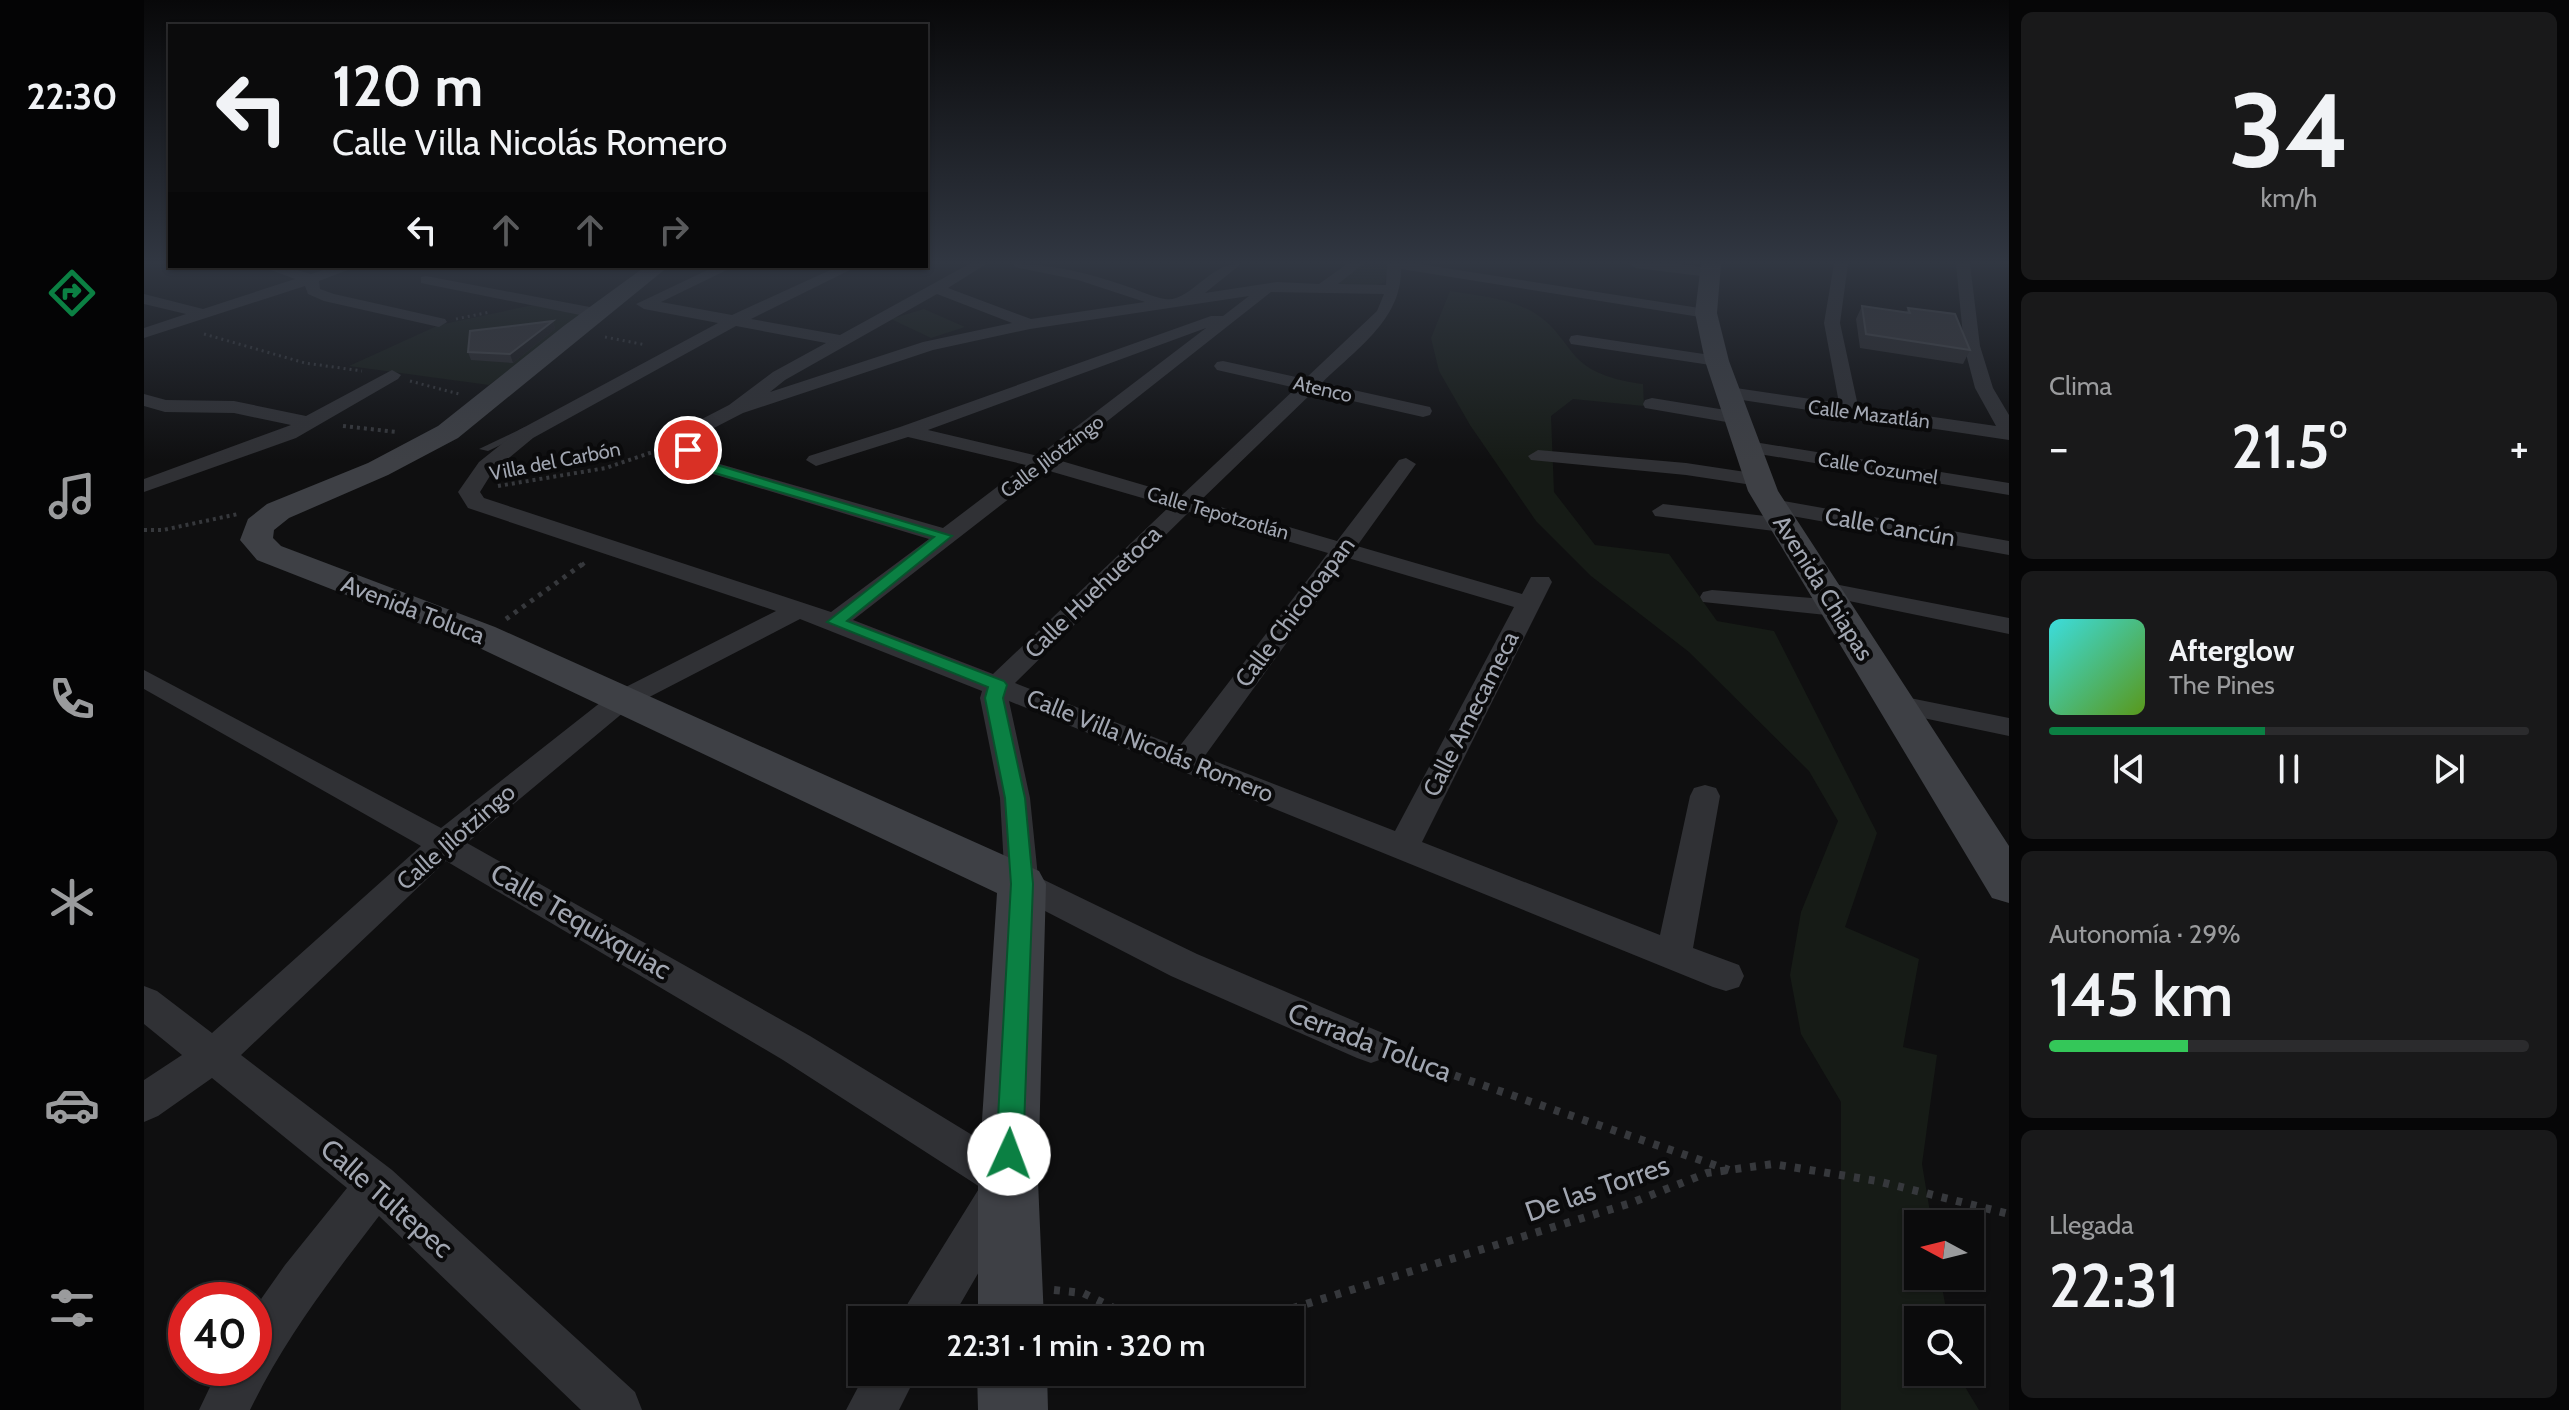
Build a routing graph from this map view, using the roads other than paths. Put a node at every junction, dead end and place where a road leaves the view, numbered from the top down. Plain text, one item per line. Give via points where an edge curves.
1 (575, 330) edge
2 (717, 330) edge
3 (785, 330) edge
4 (857, 330) edge
5 (999, 330) edge
6 (1170, 330) edge
7 (1207, 330) edge
8 (1366, 330) edge
9 (1710, 330) edge
10 (1833, 330) edge
11 (1970, 330) edge
12 (838, 340) junction
13 (1577, 340) dead end
14 (905, 354) junction
15 (1717, 361) junction
16 (1223, 366) dead end
17 (392, 375) dead end
18 (1308, 385) junction
19 (144, 400) edge
20 (1652, 404) dead end
21 (736, 409) junction
22 (1849, 409) junction
23 (1423, 411) dead end
24 (558, 415) junction
25 (1738, 419) junction
26 (310, 423) junction
27 (907, 431) junction
28 (2009, 433) edge
29 (484, 449) dead end
30 (1538, 456) dead end
31 (816, 460) dead end
32 (1044, 463) junction
33 (1406, 464) dead end
34 (144, 486) edge
35 (2009, 489) edge
36 (1186, 504) junction
37 (1771, 504) junction
38 (1663, 511) dead end
39 (945, 536) junction
40 (2009, 548) edge
41 (1342, 549) junction
42 (1534, 592) joint
43 (1712, 597) dead end
44 (1830, 599) junction
45 (795, 611) junction
46 (835, 622) junction
47 (2009, 626) edge
48 (147, 682) edge
49 (998, 685) junction
50 (620, 701) junction
51 (1895, 704) junction
52 (2009, 727) edge
53 (1185, 761) junction
54 (1705, 796) dead end
55 (445, 843) junction
56 (1403, 847) junction
57 (1022, 884) junction
58 (2009, 885) edge
59 (1674, 955) junction
60 (1726, 976) dead end
61 (144, 1002) edge
62 (1371, 1046) road end
63 (214, 1055) junction
64 (144, 1103) edge
65 (1008, 1181) junction
66 (377, 1185) junction
67 (1011, 1302) edge
68 (933, 1306) edge
69 (272, 1324) edge
70 (236, 1386) edge
71 (886, 1386) edge
72 (1012, 1386) edge
73 (224, 1410) edge
74 (617, 1410) edge
75 (871, 1410) edge
76 (1013, 1410) edge

1 - 50 street, Avenida Toluca via 426,446 278,511 259,526 256,540 269,553 482,635
2 - 24 street
3 - 12 street
4 - 12 street
5 - 14 street
6 - 27 street
7 - 32 street, Calle Jilotzingo
8 - 18 street, Calle Huehuetoca
9 - 15 street, Avenida Chiapas
10 - 22 street
11 - 28 street via 1984,388
12 - 14 street
12 - 21 street
13 - 15 street
14 - 21 street
15 - 25 street, Avenida Chiapas
16 - 18 street, Atenco
17 - 26 street
18 - 23 street, Atenco
18 - 36 street, Calle Huehuetoca
19 - 26 street via 165,406 234,407
20 - 25 street
21 - 39 street via 690,438 688,450 696,460
22 - 25 street, Calle Mazatlán via 1805,405
22 - 28 street, Calle Mazatlán
24 - 29 lane
24 - 45 street, Calle Villa Nicolás Romero via 502,452 474,480 472,497
25 - 35 street, Calle Cozumel
25 - 37 street, Avenida Chiapas
26 - 34 street
27 - 31 street
27 - 32 street, Calle Tepotzotlán
30 - 37 street via 1686,469
32 - 36 street, Calle Tepotzotlán
32 - 39 street, Calle Jilotzingo
33 - 41 street, Calle Chicoloapan
36 - 41 street, Calle Tepotzotlán
36 - 49 street, Calle Huehuetoca
37 - 38 street, Calle Cancún
37 - 40 street, Calle Cancún
37 - 44 street, Avenida Chiapas
39 - 46 street, Calle Jilotzingo
41 - 42 street, Calle Tepotzotlán
41 - 53 street, Calle Chicoloapan
42 - 56 street, Calle Amecameca
43 - 44 street
44 - 47 street
44 - 51 street, Avenida Chiapas
45 - 46 street, Calle Villa Nicolás Romero
45 - 50 street, Calle Jilotzingo
46 - 49 street, Calle Villa Nicolás Romero
48 - 55 street, Calle Tequixquiac
49 - 53 street, Calle Villa Nicolás Romero
49 - 57 street via 994,698 1015,798
50 - 55 street, Calle Jilotzingo
50 - 57 street, Avenida Toluca
51 - 52 street
51 - 58 street, Avenida Chiapas
53 - 56 street, Calle Villa Nicolás Romero
54 - 59 street
55 - 63 street, Calle Jilotzingo
55 - 65 street, Calle Tequixquiac via 718,1001
56 - 59 street, Calle Villa Nicolás Romero
57 - 62 street, Cerrada Toluca via 1184,965
57 - 65 street
59 - 60 street, Calle Villa Nicolás Romero
61 - 63 street, Calle Tultepec
63 - 64 street, Calle Jilotzingo
63 - 66 street, Calle Tultepec
65 - 67 street
65 - 68 street
66 - 69 street
66 - 74 street, Calle Tultepec
70 - 73 street
71 - 75 street
72 - 76 street

